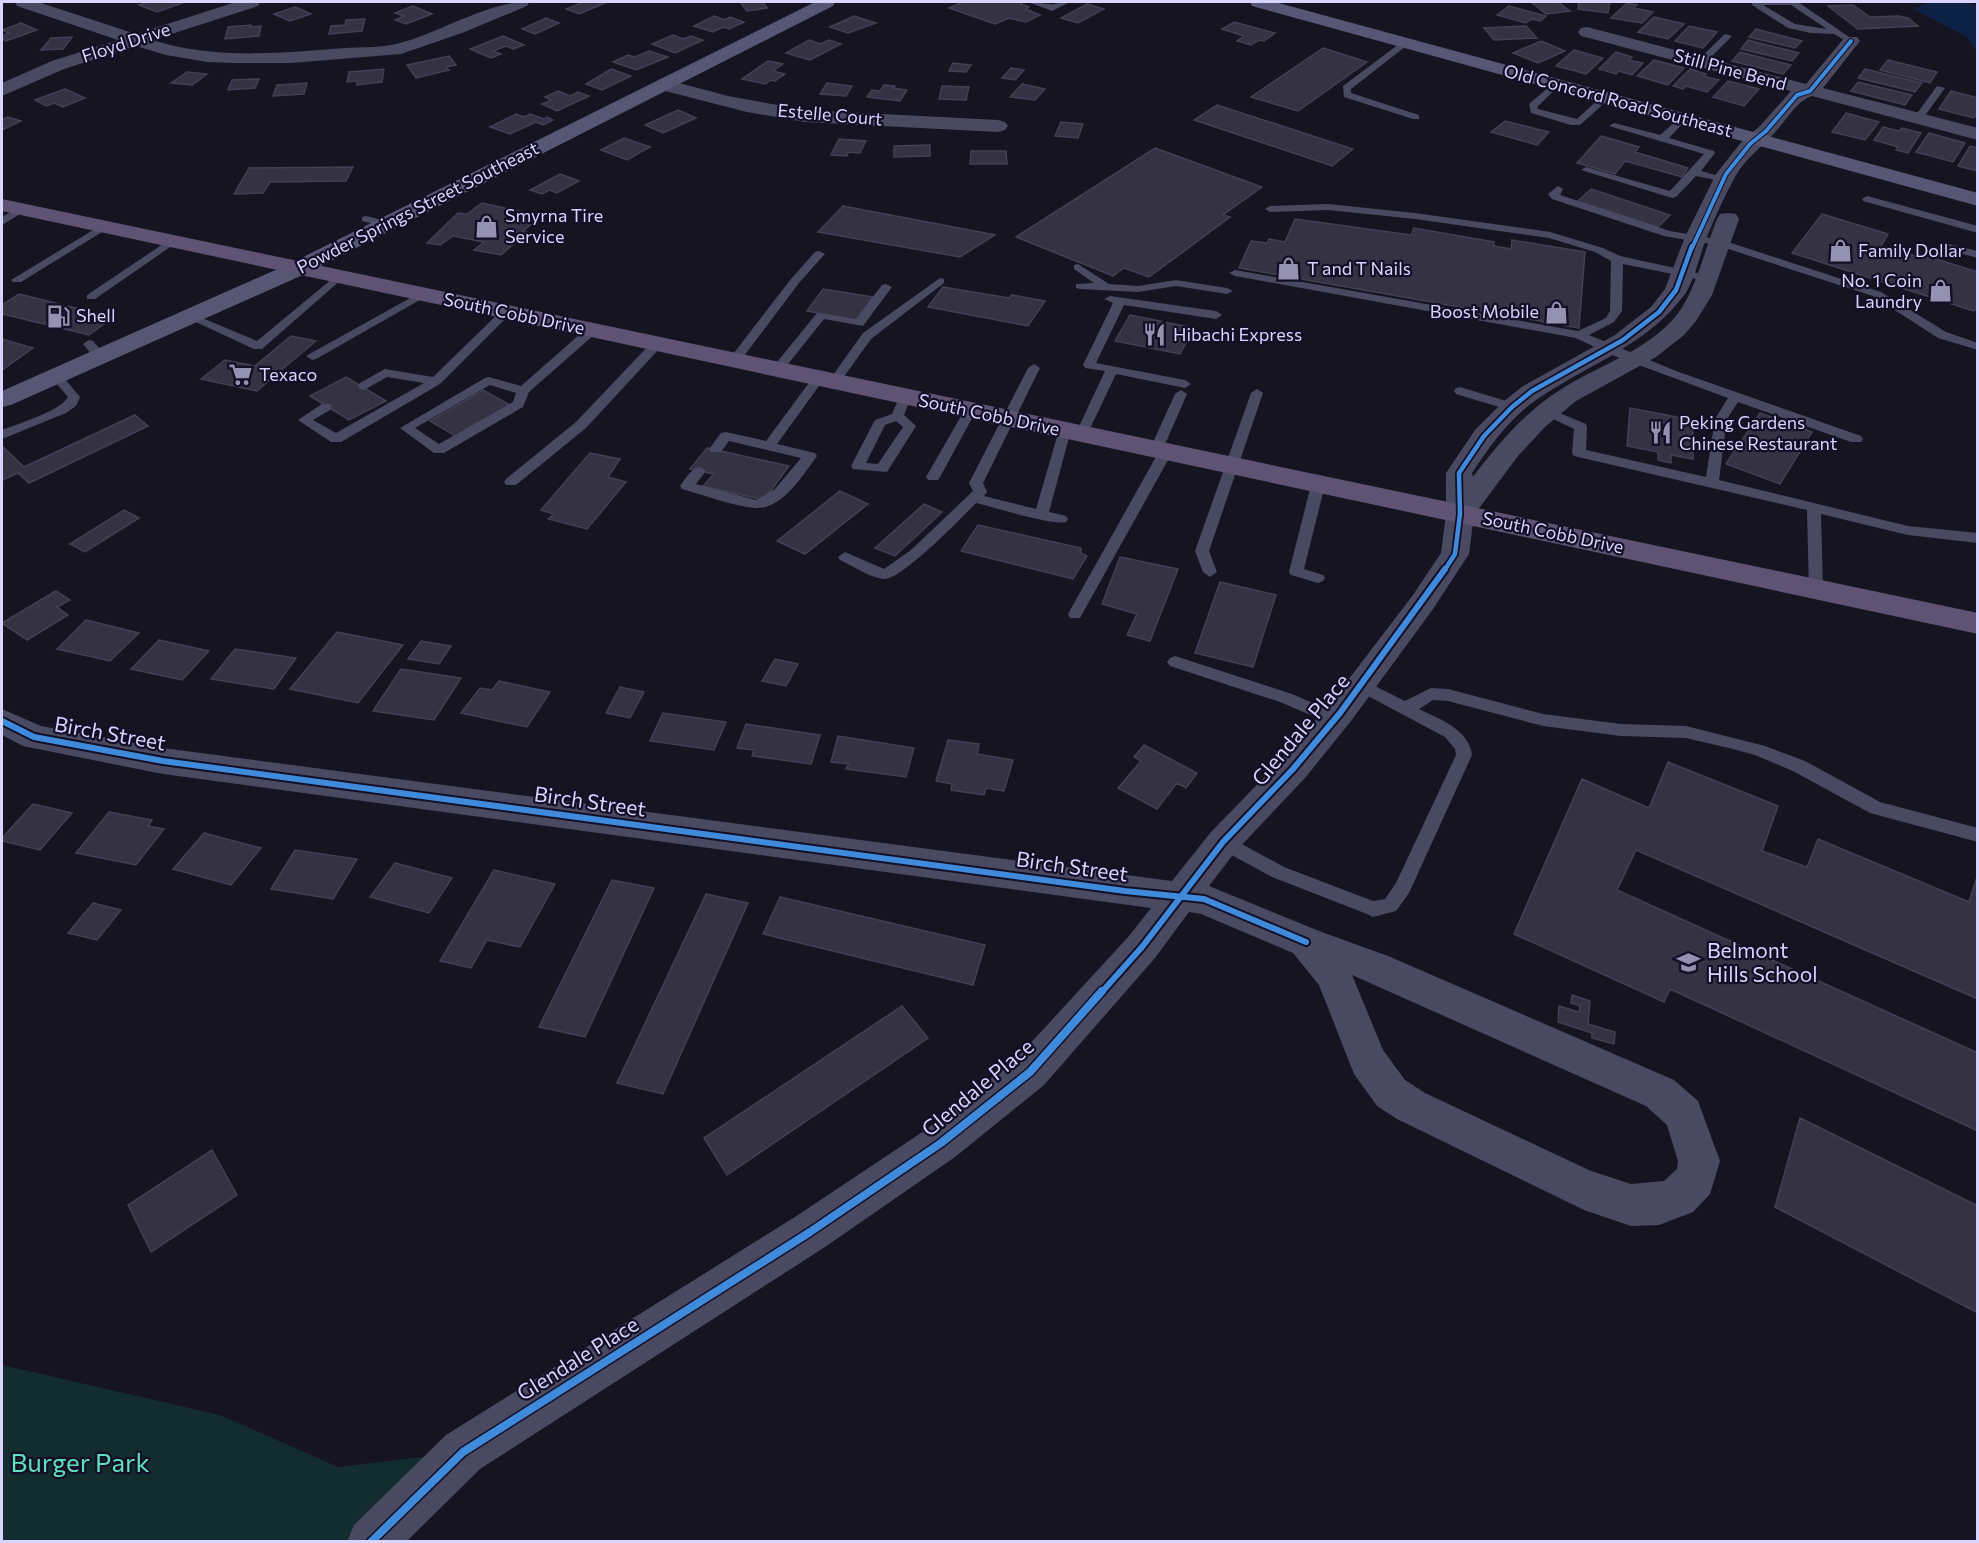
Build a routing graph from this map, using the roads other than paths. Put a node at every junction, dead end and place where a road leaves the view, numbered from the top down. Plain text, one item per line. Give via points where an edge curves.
1 (22, 2) edge
2 (252, 2) edge
3 (521, 2) edge
4 (827, 2) edge
5 (1032, 2) edge
6 (1066, 2) edge
7 (1258, 2) edge
8 (1328, 3) dead end
9 (1289, 10) junction
10 (1834, 31) junction
11 (1587, 32) dead end
12 (1728, 36) dead end
13 (139, 40) junction
14 (1851, 41) joint
15 (1406, 43) junction
16 (1701, 62) junction
17 (667, 83) junction
18 (1556, 84) junction
19 (1940, 88) dead end
20 (2, 90) edge
21 (1810, 91) junction
22 (1605, 98) junction
23 (1782, 112) junction
24 (1416, 117) dead end
25 (1802, 117) junction
26 (1918, 118) junction
27 (1682, 119) junction
28 (998, 126) dead end
29 (1614, 126) dead end
30 (1977, 134) edge
31 (1662, 139) junction
32 (1766, 142) junction
33 (1586, 170) dead end
34 (1694, 172) junction
35 (1722, 180) junction
36 (1558, 189) dead end
37 (1868, 199) dead end
38 (1977, 200) edge
39 (11, 207) edge
40 (1270, 208) dead end
41 (366, 219) dead end
42 (2, 222) edge
43 (386, 224) junction
44 (103, 227) junction
45 (1977, 230) edge
46 (1707, 240) junction
47 (172, 241) junction
48 (1944, 246) dead end
49 (819, 254) dead end
50 (1977, 255) edge
51 (1617, 259) junction
52 (1078, 267) dead end
53 (297, 268) junction
54 (1235, 273) dead end
55 (1682, 273) junction
56 (338, 277) junction
57 (1707, 278) junction
58 (17, 280) dead end
59 (940, 281) dead end
60 (886, 287) dead end
61 (1106, 287) junction
62 (1227, 291) dead end
63 (421, 295) junction
64 (91, 297) dead end
65 (1120, 300) junction
66 (506, 312) junction
67 (1216, 315) dead end
68 (191, 317) junction
69 (591, 331) junction
70 (1580, 335) junction
71 (656, 345) junction
72 (1977, 347) edge
73 (1608, 349) junction
74 (312, 356) dead end
75 (1632, 359) junction
76 (734, 361) junction
77 (1034, 368) dead end
78 (1112, 369) junction
79 (777, 370) junction
80 (56, 376) junction
81 (436, 381) junction
82 (826, 381) junction
83 (364, 386) dead end
84 (1460, 391) dead end
85 (523, 392) junction
86 (1257, 393) dead end
87 (1735, 396) junction
88 (2, 400) edge
89 (326, 407) dead end
90 (901, 407) junction
91 (1512, 407) junction
92 (970, 411) junction
93 (1545, 412) junction
94 (1008, 419) junction
95 (1073, 433) junction
96 (2, 435) edge
97 (1856, 439) dead end
98 (770, 446) junction
99 (722, 451) dead end
100 (1160, 452) junction
101 (1231, 467) junction
102 (704, 472) dead end
103 (933, 477) dead end
104 (511, 482) dead end
105 (1712, 482) junction
106 (1318, 485) junction
107 (973, 498) junction
108 (1814, 507) junction
109 (1460, 514) junction
110 (1041, 515) junction
111 (1061, 519) dead end
112 (1977, 538) edge
113 (845, 557) dead end
114 (1210, 572) dead end
115 (1318, 578) dead end
116 (1816, 590) junction
117 (1075, 614) dead end
118 (1977, 624) edge
119 (1175, 662) dead end
120 (1361, 685) junction
121 (1405, 709) junction
122 (1334, 720) junction
123 (2, 721) edge
124 (1977, 835) edge
125 (1223, 842) junction
126 (1178, 898) junction
127 (1306, 942) junction
128 (372, 1542) edge

1 - 13 street
2 - 13 street, Floyd Drive
3 - 13 street via 401,49 365,53 291,58 207,57 166,50
4 - 17 street, Powder Springs Street Southeast
5 - 6 lane via 1052,8
7 - 9 street, Old Concord Road Southeast
8 - 9 street
9 - 15 street, Old Concord Road Southeast
10 - 10 lane via 1793,2 1755,3 1780,23 1815,32
10 - 14 lane
11 - 16 street, Still Pine Bend
12 - 16 lane
13 - 20 street, Floyd Drive via 58,65
14 - 21 street
15 - 18 street, Old Concord Road Southeast
15 - 24 lane via 1346,88 1347,95
16 - 21 street, Still Pine Bend
17 - 28 street, Estelle Court via 786,114
17 - 43 street, Powder Springs Street Southeast
18 - 22 street, Old Concord Road Southeast
18 - 22 lane via 1532,106 1534,111 1580,122
19 - 26 lane
21 - 23 street via 1797,95
21 - 25 street via 1814,100
21 - 26 street, Still Pine Bend
22 - 27 street, Old Concord Road Southeast
23 - 25 street
23 - 32 street
25 - 32 street
26 - 30 street, Still Pine Bend
27 - 31 lane
27 - 32 street, Old Concord Road Southeast
29 - 31 lane
31 - 34 lane via 1710,153
32 - 35 street via 1736,160
32 - 38 street, Old Concord Road Southeast
32 - 46 street via 1748,179
33 - 34 lane via 1672,195
34 - 35 lane
35 - 46 street
36 - 46 lane via 1553,194 1556,197 1659,231
37 - 45 lane
39 - 42 lane
39 - 44 main road, South Cobb Drive
40 - 51 lane via 1328,207 1550,235
41 - 43 lane
43 - 53 street, Powder Springs Street Southeast
44 - 47 main road, South Cobb Drive
44 - 58 lane
46 - 55 street, Glendale Place
46 - 57 street
46 - 72 lane via 1877,294 1942,335
47 - 53 main road, South Cobb Drive
47 - 64 lane
48 - 50 lane
49 - 76 lane
51 - 55 lane
51 - 70 lane via 1616,311 1610,320
52 - 61 lane
53 - 56 main road, South Cobb Drive
53 - 68 street, Powder Springs Street Southeast
54 - 70 lane
55 - 57 lane
55 - 73 street, Glendale Place via 1676,290 1659,312
56 - 63 main road, South Cobb Drive
56 - 68 lane via 258,346
57 - 75 street via 1695,306 1678,327
59 - 82 lane via 867,336
60 - 79 lane via 859,323 821,315
61 - 62 lane via 1176,283
61 - 65 lane via 1078,289
63 - 66 main road, South Cobb Drive
63 - 74 lane
65 - 67 lane
65 - 78 lane via 1089,365
66 - 69 main road, South Cobb Drive
66 - 81 lane
68 - 80 street, Powder Springs Street Southeast via 95,351
69 - 71 main road, South Cobb Drive
69 - 85 lane
70 - 73 lane
71 - 76 main road, South Cobb Drive
71 - 104 lane via 581,425
73 - 75 lane
73 - 91 street, Glendale Place via 1548,381
75 - 87 lane
75 - 93 street
76 - 79 main road, South Cobb Drive
77 - 94 lane
78 - 95 lane
78 - 100 lane via 1183,389
79 - 82 main road, South Cobb Drive
80 - 88 street, Powder Springs Street Southeast
80 - 96 lane via 71,391 72,403
81 - 83 lane via 385,373
81 - 89 lane via 336,439 304,420
82 - 90 main road, South Cobb Drive
82 - 98 lane
84 - 91 lane
85 - 85 lane via 489,381 406,428 439,450 519,404
86 - 101 lane
87 - 97 lane
87 - 105 lane via 1721,419
90 - 90 lane via 910,426 882,469 858,466 880,423
90 - 92 main road, South Cobb Drive
91 - 109 street, Glendale Place via 1484,436 1459,473
92 - 94 main road, South Cobb Drive
92 - 103 lane
93 - 105 lane via 1581,427 1579,453
93 - 109 street via 1498,461
94 - 95 main road, South Cobb Drive
94 - 107 lane via 976,483 980,492
95 - 100 main road, South Cobb Drive
95 - 110 lane
98 - 99 lane via 737,439
98 - 102 lane via 810,456 780,494 765,502 756,504 697,489
100 - 101 main road, South Cobb Drive
100 - 117 lane
101 - 106 main road, South Cobb Drive
101 - 114 lane via 1202,551
105 - 108 lane
106 - 109 main road, South Cobb Drive
106 - 115 lane via 1296,572
107 - 110 lane
107 - 113 lane via 916,553 885,575
108 - 112 lane via 1929,533
108 - 116 lane
109 - 116 main road, South Cobb Drive
109 - 120 street, Glendale Place via 1455,554 1415,600
110 - 111 lane
116 - 118 main road, South Cobb Drive
119 - 122 lane via 1286,698
120 - 121 lane
120 - 122 street, Glendale Place
121 - 124 lane via 1431,694 1448,695 1543,720 1621,730 1686,732 1759,750 1799,766 1876,808
121 - 125 lane via 1451,733 1463,747 1464,755 1403,888 1390,906 1373,909 1288,876
122 - 125 street, Glendale Place
123 - 126 street, Birch Street via 34,736 163,761
125 - 126 street, Glendale Place
126 - 127 street, Birch Street via 1204,899
126 - 128 street, Glendale Place via 1142,947 1030,1072 941,1143 810,1232 463,1452
127 - 127 street, Birch Street via 1375,967 1660,1093 1684,1114 1699,1161 1695,1180 1678,1197 1659,1204 1631,1205 1584,1189 1411,1106 1391,1093 1368,1061 1334,976

